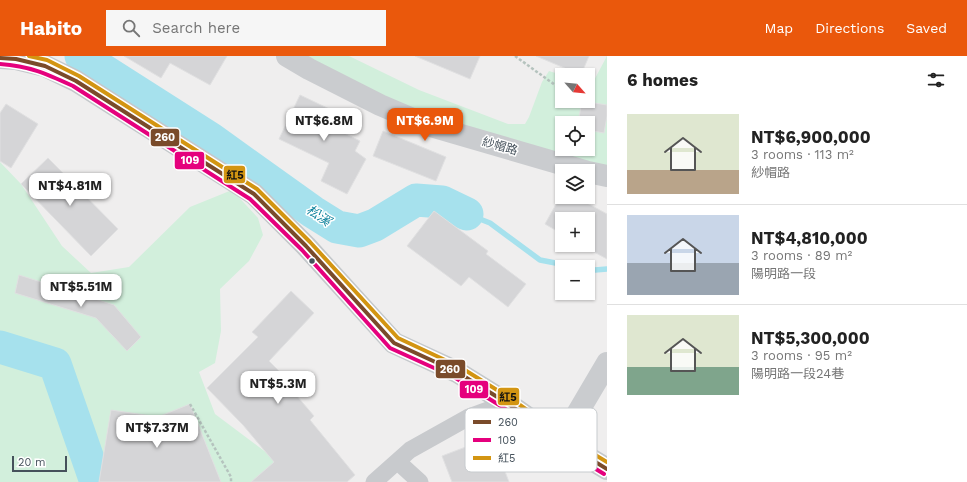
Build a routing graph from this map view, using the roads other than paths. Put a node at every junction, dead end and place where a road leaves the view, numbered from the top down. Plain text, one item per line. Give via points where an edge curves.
1 (287, 56) edge
2 (0, 58) edge
3 (563, 164) edge
4 (595, 173) edge
5 (607, 176) edge
6 (607, 363) edge
7 (507, 403) junction
8 (494, 408) edge
9 (514, 408) edge
10 (580, 408) edge
11 (465, 420) edge
12 (398, 462) junction
13 (597, 463) edge
14 (607, 469) edge
15 (374, 482) edge
16 (420, 482) edge

1 - 3 street, 紗帽路 via 380,105 427,125
2 - 7 main road via 45,66 76,81 254,194 306,246 394,343 457,372
4 - 5 street, 紗帽路
6 - 10 street
7 - 8 street
7 - 9 main road
11 - 12 street via 410,450
12 - 15 street
12 - 16 street
13 - 14 main road

